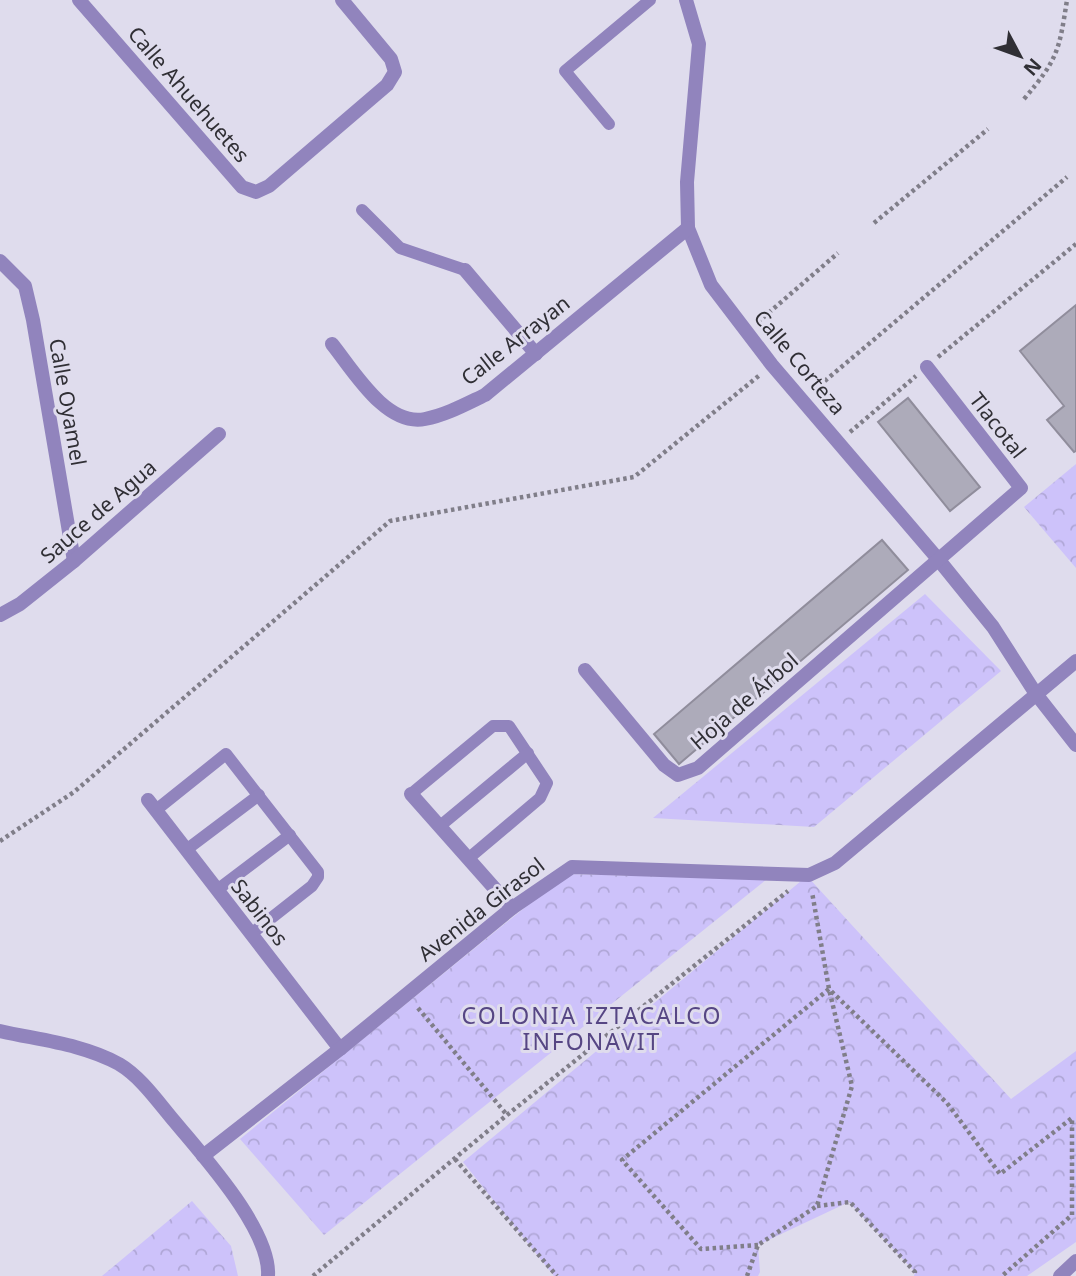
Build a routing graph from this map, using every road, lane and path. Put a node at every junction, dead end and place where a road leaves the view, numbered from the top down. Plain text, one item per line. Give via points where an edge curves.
1 (79, 0) edge
2 (342, 0) edge
3 (650, 0) edge
4 (686, 0) edge
5 (1067, 0) edge
6 (1024, 99) dead end
7 (610, 124) dead end
8 (988, 129) dead end
9 (1067, 177) dead end
10 (362, 210) dead end
11 (874, 223) dead end
12 (688, 228) junction
13 (1076, 244) edge
14 (838, 253) dead end
15 (0, 261) edge
16 (466, 270) joint
17 (747, 332) junction
18 (332, 344) dead end
19 (536, 354) junction
20 (772, 365) junction
21 (927, 367) junction
22 (803, 400) junction
23 (219, 434) dead end
24 (839, 441) junction
25 (938, 559) junction
26 (74, 561) junction
27 (0, 615) edge
28 (1076, 661) edge
29 (585, 670) dead end
30 (1036, 694) junction
31 (1076, 745) edge
32 (528, 753) junction
33 (411, 794) joint
34 (259, 795) junction
35 (152, 805) joint
36 (440, 826) junction
37 (290, 835) junction
38 (0, 841) edge
39 (187, 850) junction
40 (469, 858) junction
41 (809, 875) junction
42 (217, 890) junction
43 (512, 908) junction
44 (251, 934) junction
45 (829, 989) junction
46 (407, 995) junction
47 (0, 1031) edge
48 (340, 1049) junction
49 (507, 1115) junction
50 (1074, 1117) edge
51 (203, 1156) junction
52 (454, 1158) junction
53 (817, 1206) junction
54 (758, 1245) junction
55 (1076, 1261) edge
56 (268, 1276) edge
57 (313, 1276) edge
58 (557, 1276) edge
59 (747, 1276) edge
60 (914, 1276) edge
61 (1002, 1276) edge
62 (1060, 1276) edge

1 - 2 street, Calle Ahuehuetes via 242,187 256,192 269,186 387,85 394,72 391,59
3 - 7 lane via 565,71
4 - 12 street, Calle Corteza via 699,44 687,182
5 - 6 path via 1060,47 1048,71
8 - 11 path
9 - 22 path
10 - 16 lane via 400,248
12 - 17 street, Calle Corteza via 711,285
12 - 19 street, Calle Arrayan
13 - 21 path
14 - 17 path
15 - 26 street, Calle Oyamel via 25,286
16 - 19 street
17 - 20 street, Calle Corteza
18 - 19 street, Calle Arrayan via 385,408 403,418 423,420 485,395
20 - 22 street, Calle Corteza
20 - 38 path via 634,477 390,521 74,792
21 - 24 path
21 - 25 street, Tlacotal via 1021,488
22 - 24 street, Calle Corteza
23 - 26 street, Sauce de Agua
24 - 25 street, Calle Corteza
25 - 29 street, Hoja de Árbol via 710,759 678,775 664,765
25 - 30 street, Calle Corteza via 993,627
26 - 27 street, Sauce de Agua
28 - 30 street, Avenida Girasol
30 - 31 street, Calle Corteza
30 - 41 street, Avenida Girasol via 835,863
32 - 33 lane via 509,726 493,726
32 - 36 lane
32 - 40 lane via 547,783 540,798
33 - 36 street
34 - 35 lane via 225,754
34 - 37 lane
34 - 39 lane
35 - 39 street, Sabinos
36 - 40 street
37 - 42 lane
37 - 44 lane via 318,877 313,886
39 - 42 street, Sabinos
40 - 43 street
41 - 43 street, Avenida Girasol via 572,867
41 - 45 path
41 - 49 path
42 - 44 street, Sabinos
43 - 46 street, Avenida Girasol
44 - 48 street, Sabinos
45 - 50 path via 947,1103 1000,1174
45 - 53 path via 852,1086
45 - 54 path via 622,1160 701,1249
46 - 48 street, Avenida Girasol
46 - 49 path
47 - 51 street via 95,1053 122,1066
48 - 51 street, Avenida Girasol
49 - 52 path
50 - 61 path via 1072,1215
51 - 56 street via 242,1208 263,1249
52 - 57 path
52 - 58 path
53 - 54 path
53 - 60 path via 850,1202
54 - 59 path
55 - 62 street

